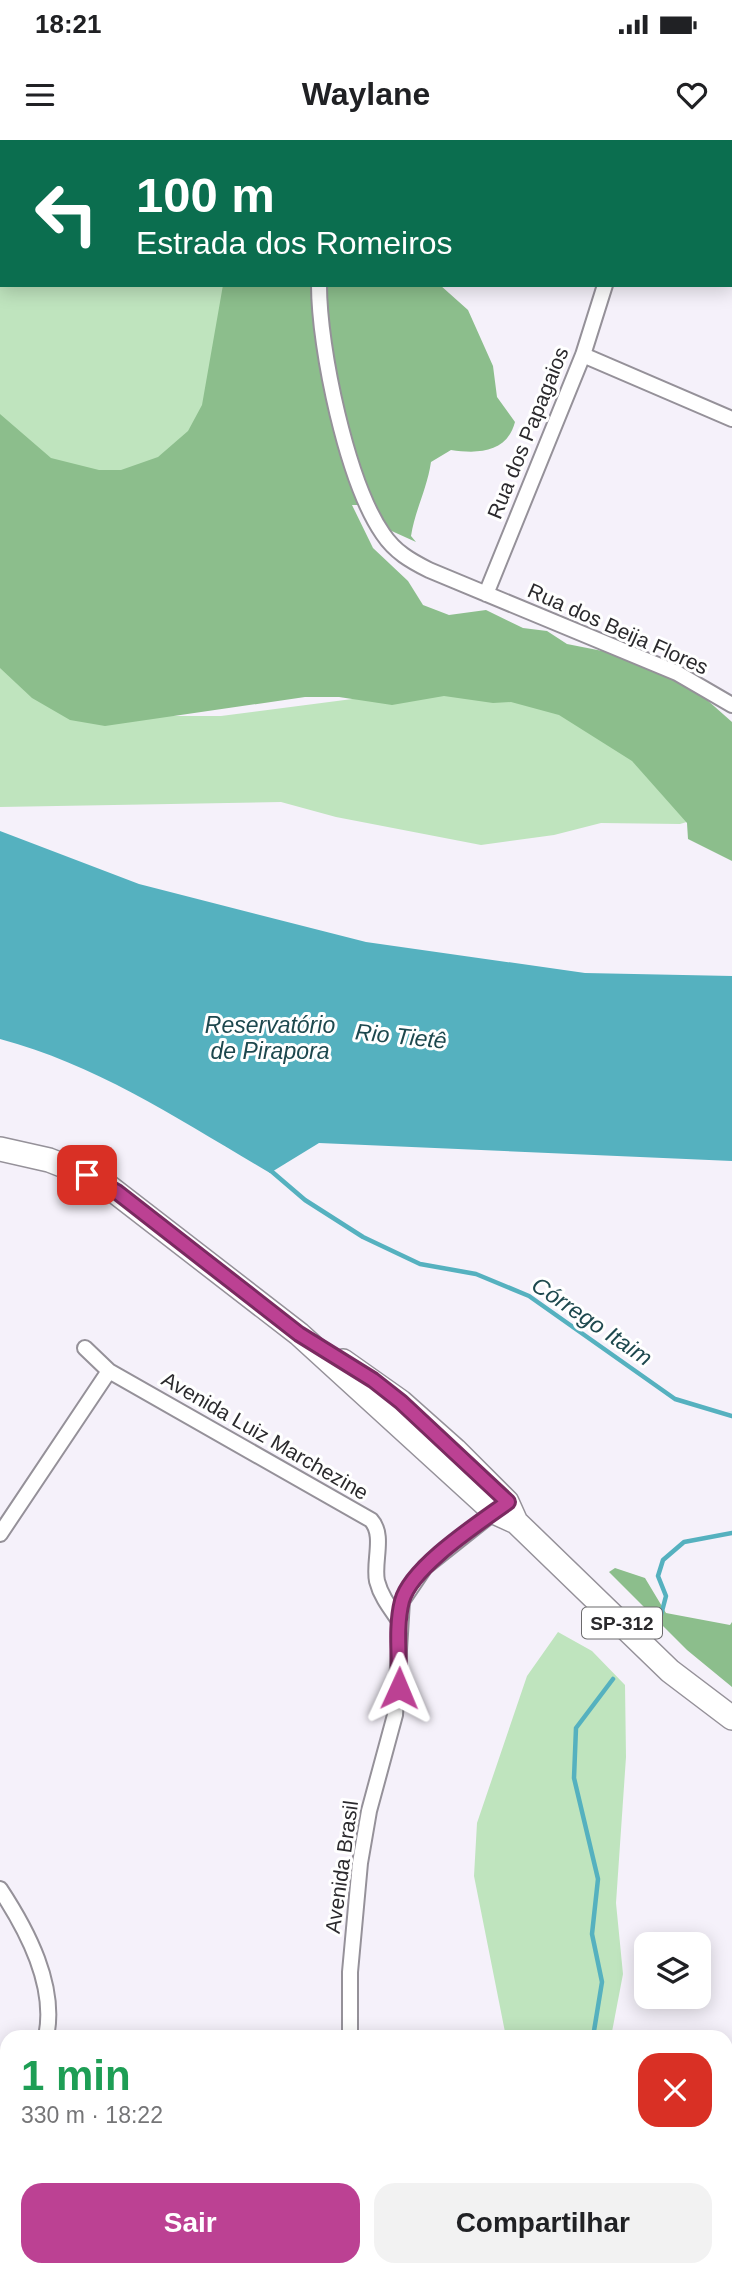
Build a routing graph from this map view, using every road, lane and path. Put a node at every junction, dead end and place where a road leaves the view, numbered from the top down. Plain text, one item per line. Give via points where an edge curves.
1 (319, 287) edge
2 (604, 287) edge
3 (583, 355) junction
4 (732, 419) edge
5 (486, 594) junction
6 (732, 705) edge
7 (0, 1149) edge
8 (85, 1348) dead end
9 (109, 1371) junction
10 (506, 1512) junction
11 (0, 1534) edge
12 (400, 1622) junction
13 (732, 1718) edge
14 (0, 1889) edge
15 (46, 2030) edge
16 (349, 2030) edge

1 - 5 street, Rua dos Beija Flores via 336,405 368,508 399,553
2 - 3 street, Rua dos Papagaios
3 - 4 street
3 - 5 street, Rua dos Papagaios
5 - 6 street, Rua dos Beija Flores via 677,673
7 - 10 main road, SP-312 via 49,1160 100,1180 299,1334
8 - 9 street, Avenida Luiz Marchezine
9 - 11 street
9 - 12 street, Avenida Luiz Marchezine via 370,1520 378,1535 377,1580 382,1597
10 - 12 street, Avenida Brasil via 414,1579 402,1601
10 - 13 main road, SP-312 via 670,1671
12 - 16 street, Avenida Brasil via 395,1715 360,1863
14 - 15 street via 24,1925 46,1991

